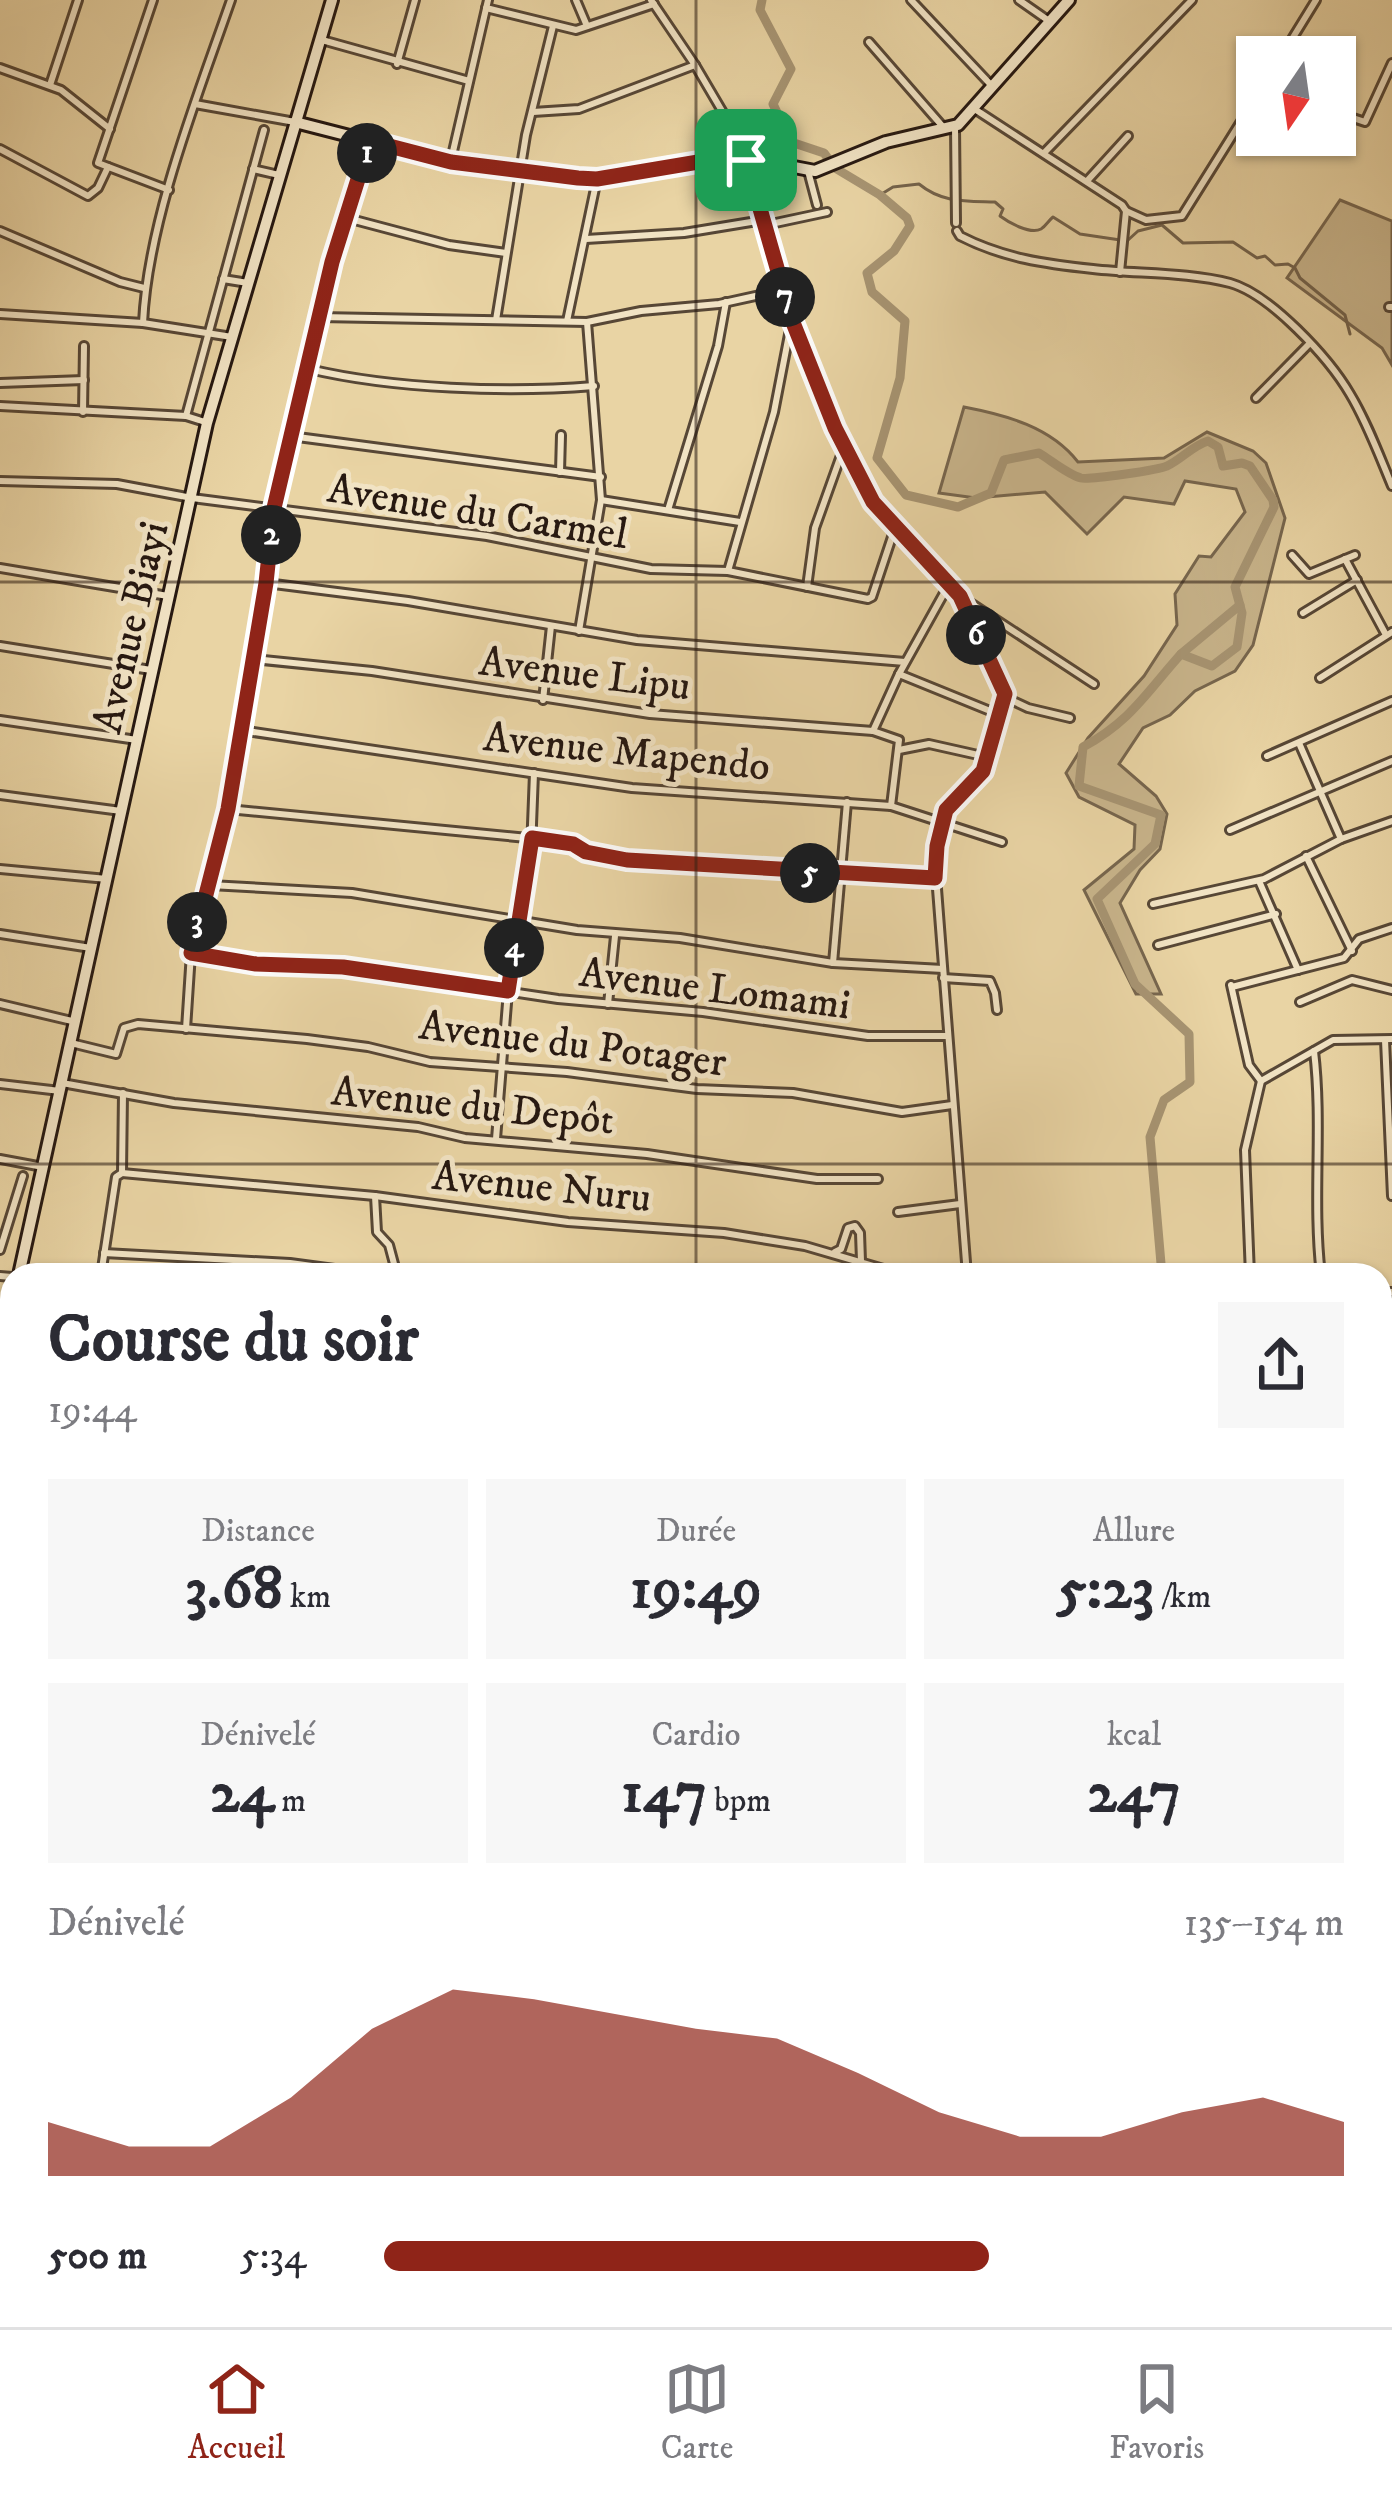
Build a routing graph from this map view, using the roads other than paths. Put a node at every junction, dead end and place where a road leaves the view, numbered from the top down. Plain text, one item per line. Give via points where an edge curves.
1 (78, 0) edge
2 (153, 0) edge
3 (231, 0) edge
4 (332, 0) edge
5 (415, 0) edge
6 (576, 0) edge
7 (911, 0) edge
8 (1019, 0) edge
9 (1069, 0) edge
10 (1192, 0) edge
11 (1316, 0) edge
12 (652, 2) edge
13 (487, 4) edge
14 (1049, 20) junction
15 (553, 26) junction
16 (587, 26) junction
17 (1294, 36) edge
18 (321, 39) junction
19 (869, 43) dead end
20 (1392, 63) edge
21 (397, 64) junction
22 (695, 64) junction
23 (0, 68) edge
24 (469, 81) junction
25 (50, 85) junction
26 (991, 85) junction
27 (195, 104) junction
28 (973, 108) junction
29 (532, 112) junction
30 (1356, 119) edge
31 (295, 122) junction
32 (950, 127) junction
33 (110, 129) junction
34 (1236, 129) edge
35 (264, 130) dead end
36 (1128, 136) dead end
37 (370, 141) junction
38 (0, 148) edge
39 (1045, 153) junction
40 (746, 160) junction
41 (451, 162) junction
42 (108, 167) junction
43 (253, 169) junction
44 (808, 171) junction
45 (523, 172) junction
46 (280, 175) junction
47 (597, 179) junction
48 (1087, 181) junction
49 (170, 190) junction
50 (817, 205) dead end
51 (1126, 211) junction
52 (827, 212) dead end
53 (346, 218) junction
54 (764, 223) junction
55 (0, 231) edge
56 (586, 239) junction
57 (506, 253) junction
58 (1120, 272) junction
59 (223, 279) junction
60 (248, 283) junction
61 (145, 288) junction
62 (783, 290) junction
63 (726, 302) junction
64 (0, 314) edge
65 (319, 317) junction
66 (496, 320) junction
67 (792, 320) junction
68 (567, 321) junction
69 (587, 322) junction
70 (143, 323) junction
71 (209, 332) junction
72 (232, 337) junction
73 (1309, 344) junction
74 (84, 346) dead end
75 (309, 369) junction
76 (84, 380) junction
77 (0, 382) edge
78 (594, 386) junction
79 (1256, 398) dead end
80 (0, 406) edge
81 (83, 412) junction
82 (186, 416) junction
83 (208, 422) junction
84 (561, 435) dead end
85 (290, 436) junction
86 (844, 446) junction
87 (560, 472) junction
88 (601, 477) junction
89 (0, 481) edge
90 (1392, 486) edge
91 (192, 498) junction
92 (601, 500) junction
93 (274, 508) junction
94 (668, 510) junction
95 (740, 522) junction
96 (895, 528) junction
97 (1292, 555) dead end
98 (1355, 555) dead end
99 (592, 556) junction
100 (1345, 559) junction
101 (0, 568) edge
102 (728, 572) junction
103 (1357, 580) junction
104 (266, 583) junction
105 (948, 586) junction
106 (807, 587) junction
107 (170, 596) junction
108 (960, 596) junction
109 (1303, 613) dead end
110 (551, 626) junction
111 (579, 631) junction
112 (1389, 634) edge
113 (0, 646) edge
114 (253, 659) junction
115 (905, 662) junction
116 (153, 670) junction
117 (898, 674) junction
118 (1319, 678) dead end
119 (1094, 684) dead end
120 (1005, 694) junction
121 (543, 700) junction
122 (1392, 701) edge
123 (1000, 715) junction
124 (1070, 718) dead end
125 (0, 720) edge
126 (241, 730) junction
127 (873, 731) junction
128 (137, 740) junction
129 (1298, 742) junction
130 (899, 750) junction
131 (1267, 756) dead end
132 (987, 757) junction
133 (1392, 761) edge
134 (534, 773) junction
135 (1322, 791) junction
136 (0, 794) edge
137 (848, 802) junction
138 (891, 806) junction
139 (228, 809) junction
140 (122, 812) junction
141 (943, 820) junction
142 (1392, 821) edge
143 (1231, 830) dead end
144 (532, 838) junction
145 (1341, 838) junction
146 (1002, 842) dead end
147 (1306, 856) junction
148 (0, 869) edge
149 (840, 875) junction
150 (106, 878) junction
151 (935, 878) junction
152 (1259, 880) junction
153 (210, 885) junction
154 (1153, 904) dead end
155 (1276, 914) junction
156 (518, 918) junction
157 (1392, 928) edge
158 (0, 934) edge
159 (615, 935) junction
160 (1158, 945) dead end
161 (92, 948) junction
162 (1352, 951) junction
163 (191, 953) junction
164 (832, 963) junction
165 (1298, 970) junction
166 (943, 974) junction
167 (1392, 990) edge
168 (508, 991) junction
169 (1300, 1002) dead end
170 (0, 1004) edge
171 (608, 1004) junction
172 (997, 1010) dead end
173 (76, 1022) junction
174 (186, 1029) junction
175 (947, 1036) junction
176 (1388, 1039) edge
177 (71, 1043) junction
178 (1314, 1052) junction
179 (502, 1067) junction
180 (1261, 1082) junction
181 (0, 1084) edge
182 (61, 1087) junction
183 (123, 1093) junction
184 (952, 1105) junction
185 (496, 1138) junction
186 (0, 1159) edge
187 (43, 1167) junction
188 (122, 1173) junction
189 (23, 1176) dead end
190 (878, 1179) dead end
191 (375, 1196) junction
192 (1392, 1196) edge
193 (960, 1204) junction
194 (898, 1211) dead end
195 (2, 1234) edge
196 (27, 1239) junction
197 (0, 1250) edge
198 (104, 1253) junction
199 (833, 1253) junction
200 (861, 1262) junction
201 (20, 1263) edge
202 (103, 1263) edge
203 (290, 1263) edge
204 (394, 1263) edge
205 (864, 1263) edge
206 (966, 1263) edge
207 (1250, 1263) edge
208 (1320, 1263) edge

1 - 25 street
2 - 33 street
3 - 27 street
4 - 18 street, Avenue Biayi
5 - 21 street
6 - 16 street
7 - 26 street
8 - 14 street
9 - 14 street
10 - 39 street
11 - 17 street
12 - 16 street
12 - 22 street
13 - 15 street
13 - 24 street
14 - 26 street
15 - 16 street
15 - 29 street
18 - 21 street
18 - 31 street, Avenue Biayi
19 - 32 street
20 - 30 street via 1366,122
21 - 24 street
22 - 29 street via 579,109
22 - 40 street
23 - 25 street
24 - 41 street
25 - 33 street
26 - 28 street
27 - 31 street
27 - 49 street
28 - 32 street
28 - 39 street
29 - 45 street
31 - 37 street
31 - 46 street, Avenue Biayi
32 - 44 street
32 - 58 street via 958,235 997,254
33 - 42 street via 98,161
34 - 51 street via 1182,216 1149,220
35 - 43 street
36 - 48 street
37 - 41 street
37 - 53 street
38 - 42 street via 88,196
39 - 48 street
40 - 44 street
40 - 47 street
40 - 54 street
41 - 45 street
42 - 49 street
43 - 46 street
43 - 59 street
44 - 50 street
45 - 47 street
45 - 57 street
46 - 60 street, Avenue Biayi
47 - 56 street
48 - 51 street
49 - 61 street
51 - 58 street
52 - 54 street
53 - 57 street
53 - 65 street
54 - 56 street
54 - 62 street
55 - 61 street
56 - 68 street
57 - 66 street
58 - 73 street via 1244,288
59 - 60 street
59 - 71 street
60 - 72 street, Avenue Biayi
61 - 70 street
62 - 63 street
62 - 67 street
63 - 69 street
63 - 94 street
64 - 70 street
65 - 66 street
65 - 75 street
66 - 68 street
67 - 86 street
67 - 95 street
68 - 69 street
69 - 78 street
70 - 71 street
71 - 72 street
71 - 82 street
72 - 83 street, Avenue Biayi
73 - 79 street
73 - 90 street via 1348,389
74 - 76 street
75 - 78 street via 368,381
75 - 85 street
76 - 77 street
76 - 81 street
78 - 88 street
80 - 81 street
81 - 82 street
82 - 83 street
83 - 91 street, Avenue Biayi
84 - 87 street
85 - 87 street
85 - 93 street
86 - 96 street
86 - 106 street via 815,528
87 - 88 street
88 - 92 street
89 - 91 street, Avenue du Carmel via 117,484
91 - 93 street, Avenue du Carmel
91 - 107 street, Avenue Biayi
92 - 94 street
92 - 99 street
93 - 99 street, Avenue du Carmel
93 - 104 street
94 - 95 street
95 - 102 street
96 - 105 street
96 - 106 street, Avenue du Carmel via 871,598
97 - 100 street via 1310,574
98 - 100 street
99 - 102 street, Avenue du Carmel
99 - 111 street
100 - 103 street
101 - 107 street
102 - 106 street, Avenue du Carmel
103 - 109 street
103 - 112 street
104 - 110 street
104 - 114 street
105 - 108 street
105 - 115 street
107 - 116 street, Avenue Biayi
108 - 119 street
108 - 120 street
110 - 111 street
110 - 121 street
111 - 115 street
112 - 118 street
113 - 116 street
114 - 121 street, Avenue Lipu
114 - 126 street
115 - 117 street
116 - 128 street, Avenue Biayi
117 - 123 street
117 - 127 street
120 - 123 street
120 - 124 street
121 - 127 street, Avenue Lipu
122 - 129 street
123 - 132 street
125 - 128 street
126 - 134 street, Avenue Mapendo
126 - 139 street
127 - 130 street via 897,737
128 - 140 street, Avenue Biayi
129 - 131 street
129 - 135 street
130 - 132 street via 929,744
130 - 138 street
132 - 141 street
133 - 135 street
134 - 137 street, Avenue Mapendo
134 - 144 street
135 - 143 street
135 - 145 street
136 - 140 street
137 - 138 street, Avenue Mapendo
137 - 149 street
138 - 141 street, Avenue Mapendo
139 - 144 street
139 - 153 street
140 - 150 street, Avenue Biayi
141 - 146 street, Avenue Mapendo
141 - 151 street
142 - 145 street
144 - 149 street via 616,859
144 - 156 street
145 - 147 street
147 - 152 street
147 - 162 street
148 - 150 street
149 - 151 street
149 - 164 street
150 - 161 street, Avenue Biayi
151 - 166 street
152 - 154 street
152 - 155 street
153 - 156 street via 352,893
153 - 163 street
155 - 160 street
155 - 165 street
156 - 159 street
156 - 168 street
157 - 162 street via 1358,939
158 - 161 street
159 - 164 street
159 - 171 street
161 - 173 street, Avenue Biayi
162 - 165 street
163 - 168 street, Avenue Lomami
163 - 174 street
164 - 166 street
165 - 180 street via 1232,986 1249,1066
166 - 172 street via 990,981
166 - 175 street
167 - 169 street via 1352,980
168 - 171 street, Avenue Lomami
168 - 179 street
170 - 173 street
171 - 175 street, Avenue Lomami via 868,1036
173 - 177 street, Avenue Biayi
174 - 177 street, Avenue du Potager via 130,1025 115,1054
174 - 179 street, Avenue du Potager
175 - 184 street
176 - 178 street via 1334,1040
176 - 192 street
177 - 182 street, Avenue Biayi
178 - 180 street
178 - 208 street
179 - 184 street, Avenue du Potager via 902,1112
179 - 185 street
180 - 207 street via 1245,1150
181 - 182 street, Avenue du Depôt
182 - 183 street, Avenue du Depôt
182 - 187 street, Avenue Biayi
183 - 185 street, Avenue du Depôt
183 - 188 street
184 - 193 street
185 - 190 street, Avenue du Depôt via 817,1179
186 - 187 street
187 - 196 street, Avenue Biayi
188 - 191 street, Avenue Nuru
188 - 198 street
189 - 195 street
191 - 199 street, Avenue Nuru via 724,1233
191 - 204 street via 377,1232
193 - 194 street
193 - 206 street
195 - 196 street
195 - 197 street
196 - 201 street, Avenue Biayi
198 - 202 street
198 - 203 street
199 - 200 street
199 - 200 street, Avenue Nuru via 855,1226
200 - 205 street

